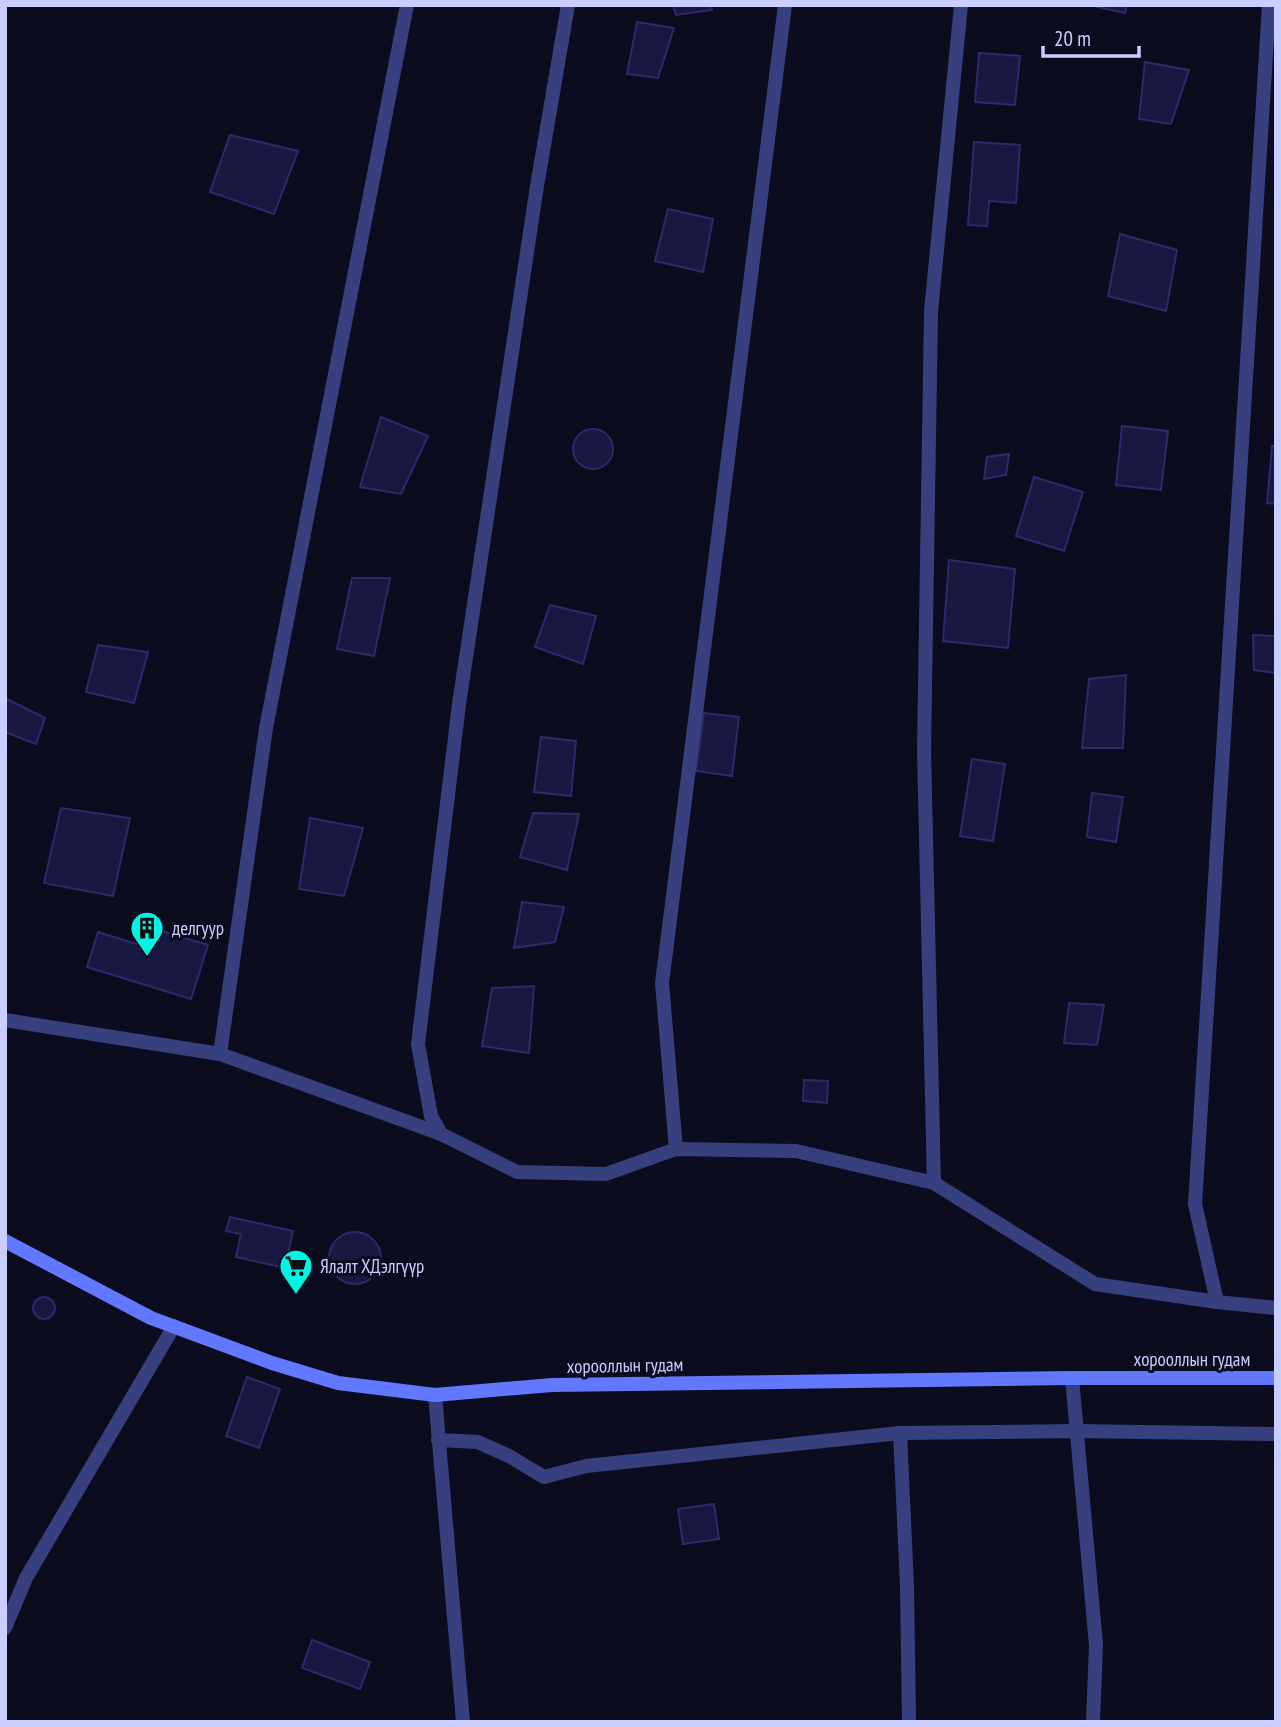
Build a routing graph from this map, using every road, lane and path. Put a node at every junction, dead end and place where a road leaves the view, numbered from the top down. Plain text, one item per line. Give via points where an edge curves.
1 (407, 5) edge
2 (568, 5) edge
3 (785, 5) edge
4 (961, 5) edge
5 (1269, 5) edge
6 (5, 1020) edge
7 (220, 1054) junction
8 (441, 1134) junction
9 (676, 1149) junction
10 (934, 1183) junction
11 (5, 1241) edge
12 (1217, 1302) junction
13 (1276, 1308) edge
14 (174, 1326) junction
15 (1072, 1378) junction
16 (1276, 1378) edge
17 (435, 1395) junction
18 (1077, 1431) junction
19 (900, 1433) junction
20 (1276, 1434) edge
21 (438, 1440) junction
22 (5, 1629) edge
23 (463, 1722) edge
24 (909, 1722) edge
25 (1093, 1722) edge

1 - 7 street via 266,727
2 - 8 street via 459,704 418,1044 431,1116
3 - 9 street via 662,983
4 - 10 street via 931,325 924,751
5 - 12 street via 1195,1204
6 - 7 street
7 - 8 street
8 - 9 street via 517,1172 606,1174
9 - 10 street via 796,1151
10 - 12 street via 1095,1284
11 - 14 main road, хорооллын гудам
12 - 13 street
14 - 17 main road, хорооллын гудам via 338,1383
14 - 22 street via 26,1578
15 - 16 main road, хорооллын гудам
15 - 17 main road, хорооллын гудам via 552,1385
15 - 18 street
17 - 21 street
18 - 19 street
18 - 20 street
18 - 25 street via 1096,1645
19 - 21 street via 586,1466 544,1477 478,1442
19 - 24 street
21 - 23 street

